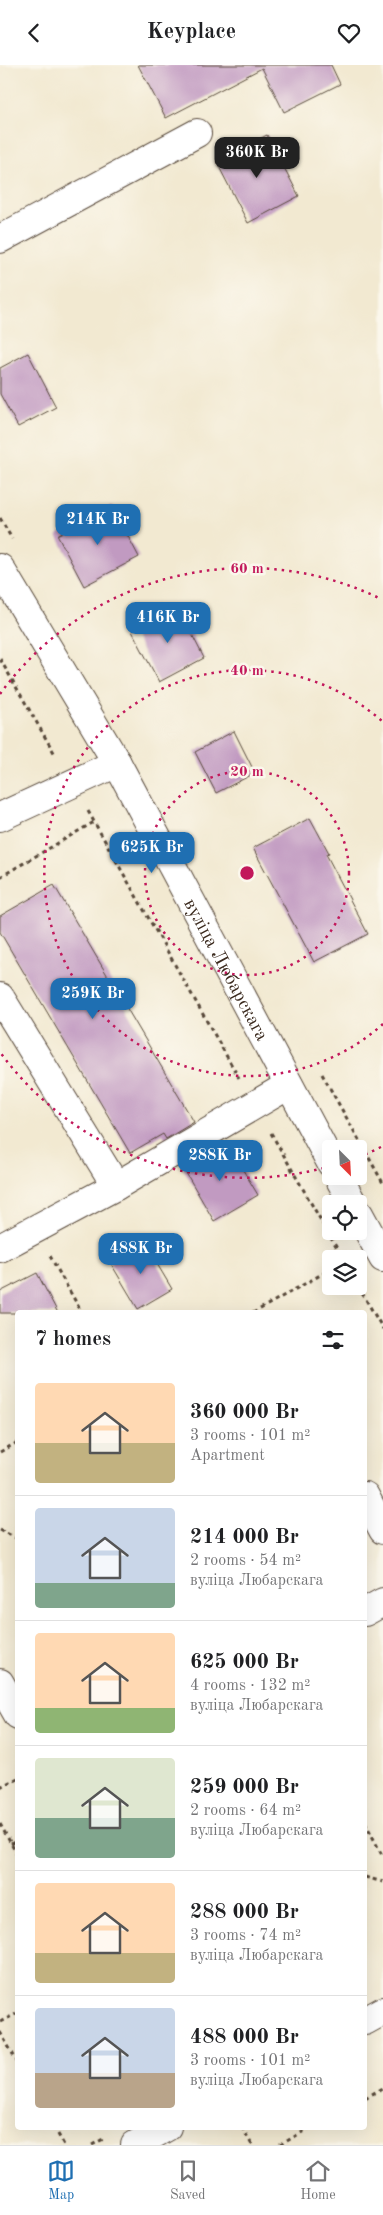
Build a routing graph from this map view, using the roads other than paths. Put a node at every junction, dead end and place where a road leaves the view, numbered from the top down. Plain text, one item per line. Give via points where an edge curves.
1 (197, 133) dead end
2 (0, 239) edge
3 (2, 574) edge
4 (117, 763) junction
5 (0, 817) edge
6 (0, 997) edge
7 (289, 1085) junction
8 (322, 1146) edge
9 (116, 1186) junction
10 (367, 1229) edge
11 (0, 1248) edge
12 (383, 1258) edge
13 (367, 1499) edge
14 (383, 1529) edge
15 (383, 1602) edge
16 (367, 1611) edge
17 (0, 1683) edge
18 (15, 1710) edge
19 (383, 2011) edge
20 (367, 2020) edge
21 (162, 2130) edge
22 (135, 2145) edge

1 - 2 street
3 - 4 street, вуліца Любарскага
4 - 5 street
4 - 7 street, вуліца Любарскага
6 - 9 street
7 - 8 street, вуліца Любарскага
7 - 9 street
9 - 11 street
10 - 12 street
13 - 14 street
15 - 16 street
17 - 18 street
19 - 20 street
21 - 22 street

